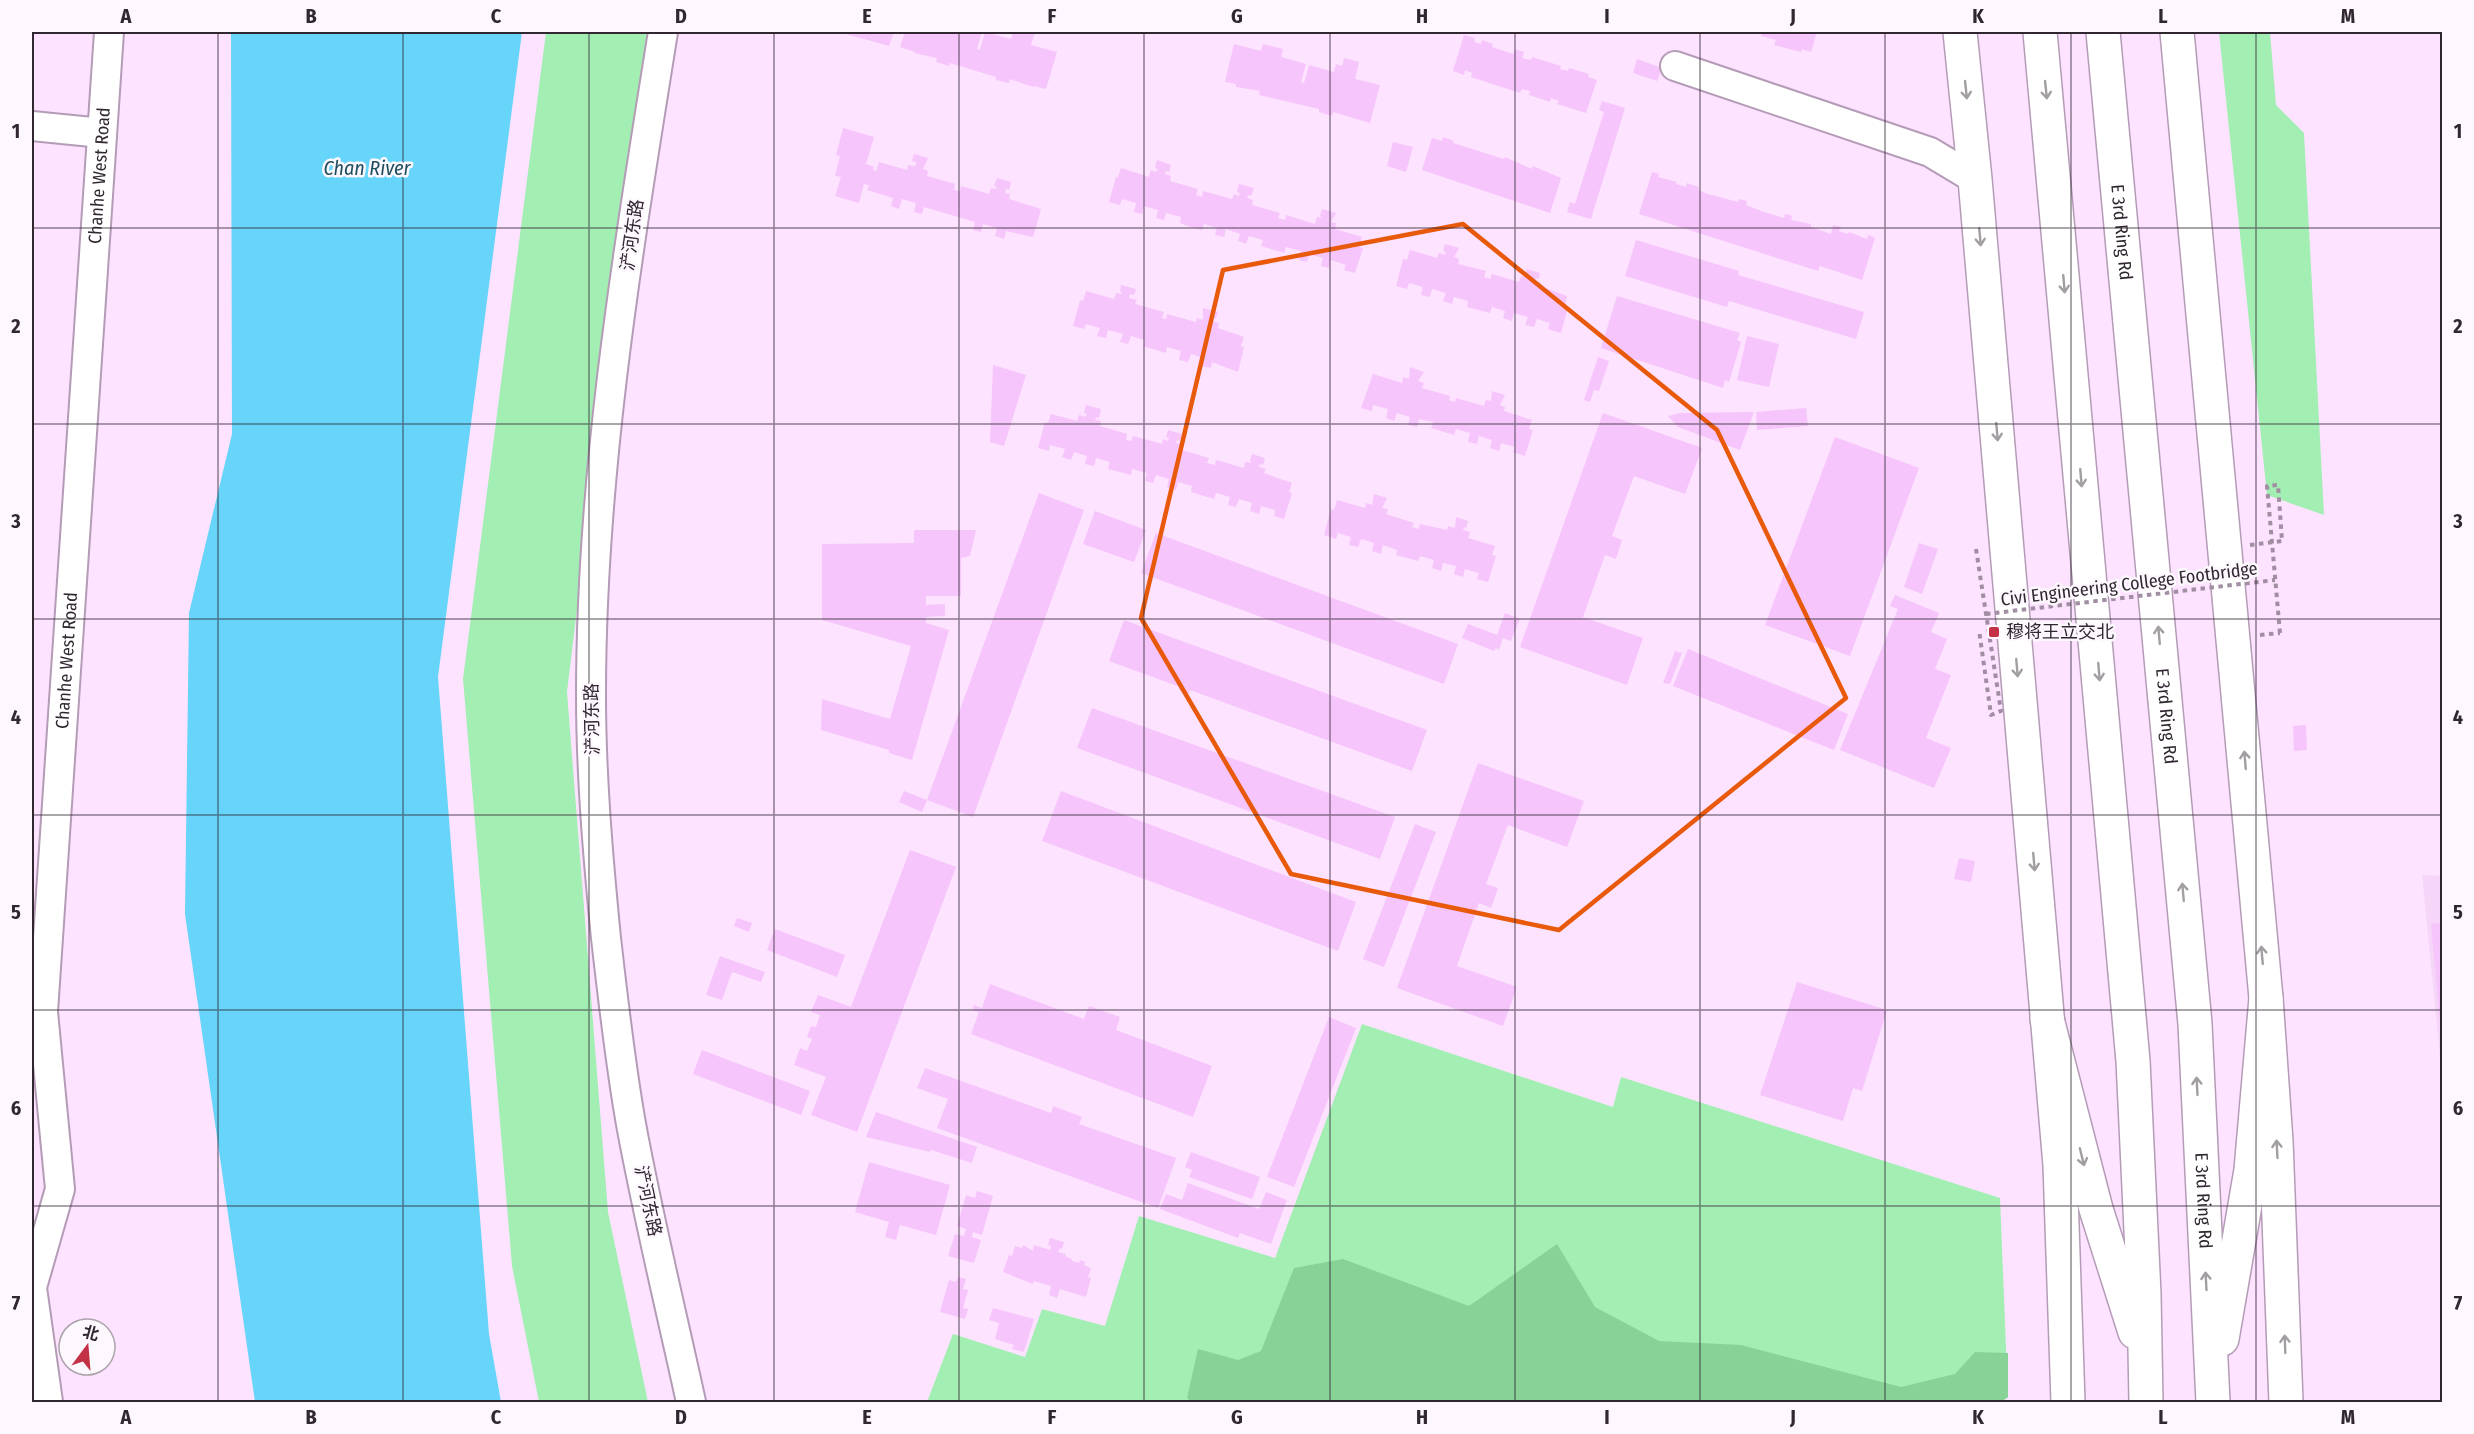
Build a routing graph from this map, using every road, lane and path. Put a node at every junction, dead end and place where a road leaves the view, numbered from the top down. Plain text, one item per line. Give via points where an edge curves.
1 (109, 32) edge
2 (663, 32) edge
3 (1960, 32) edge
4 (2040, 32) edge
5 (2103, 32) edge
6 (2177, 32) edge
7 (1675, 66) dead end
8 (32, 126) edge
9 (102, 133) junction
10 (1975, 179) junction
11 (2225, 547) junction
12 (1976, 549) dead end
13 (2275, 580) junction
14 (1986, 614) junction
15 (1979, 630) dead end
16 (2280, 633) dead end
17 (2266, 998) junction
18 (2047, 1019) junction
19 (60, 1189) junction
20 (32, 1221) edge
21 (32, 1287) edge
22 (2144, 1360) junction
23 (2213, 1394) edge
24 (48, 1402) edge
25 (691, 1402) edge
26 (2068, 1402) edge
27 (2146, 1402) edge
28 (2286, 1402) edge

1 - 9 street, Chanhe West Road
2 - 25 street, 浐河东路 via 621,306 602,463 591,695 594,806 616,1024 631,1125
3 -> 10 main road
4 -> 22 main road via 2133,1061
23 -> 5 main road, E 3rd Ring Rd via 2195,1024
6 - 11 main road
7 - 10 street via 1930,152
8 - 9 street
9 - 19 street, Chanhe West Road via 43,1012
10 -> 18 main road
11 - 13 path, bridge via 2282,541 2278,485 2267,486
17 -> 11 main road
12 - 14 path, bridge
13 - 14 path, Civi Engineering College Footbridge, bridge
13 - 16 path, bridge
14 - 15 path, bridge via 2001,711 1991,715
17 - 23 main road via 2251,1170
28 -> 17 main road
18 -> 22 main road via 2096,1209
18 - 26 main road via 2060,1166
19 - 20 street
19 - 21 street, Chanhe West Road
21 - 24 street, Chanhe West Road
22 - 27 main road

